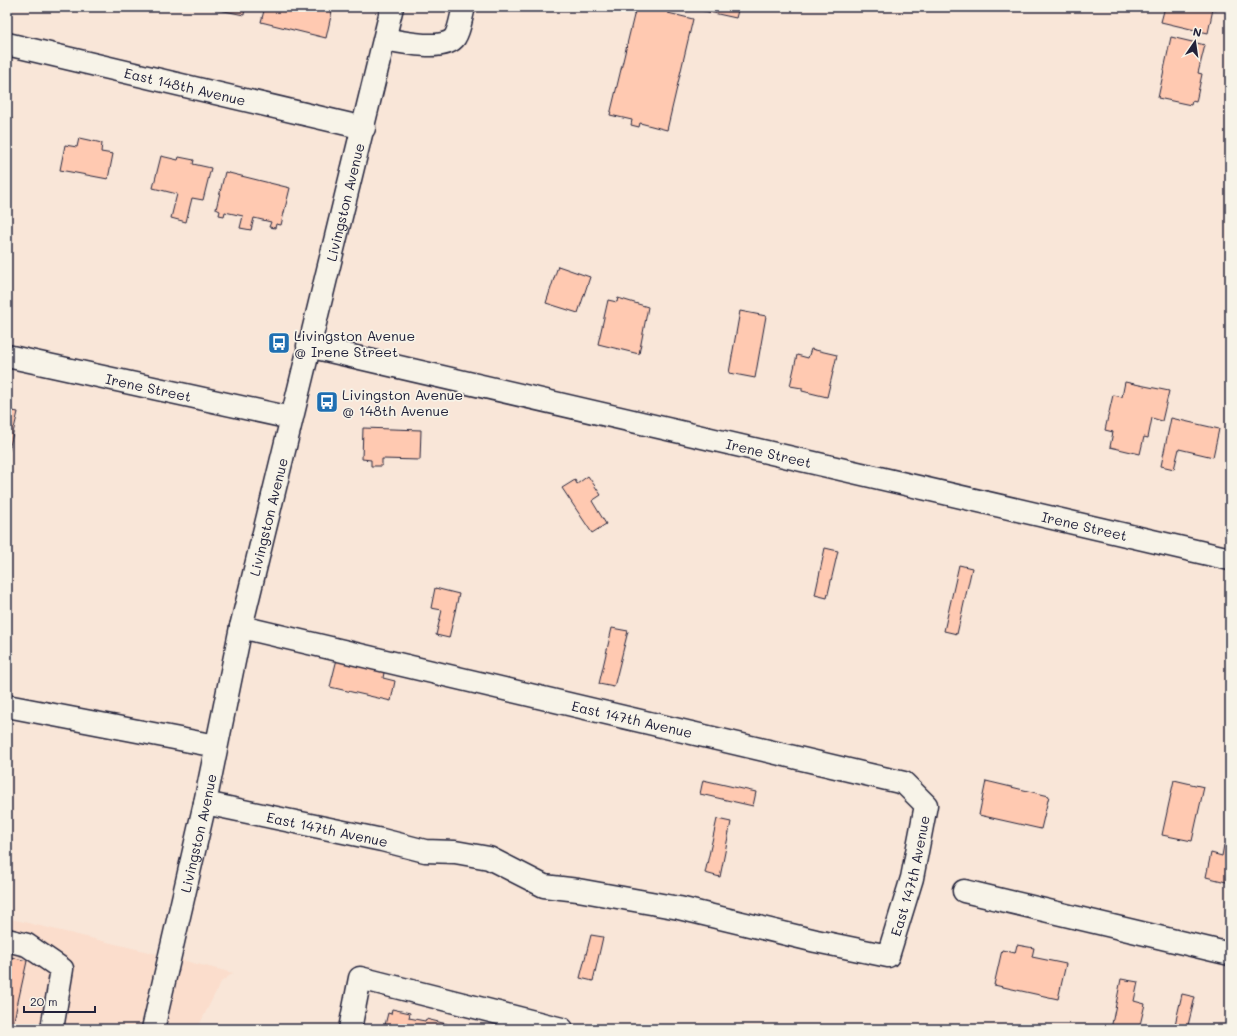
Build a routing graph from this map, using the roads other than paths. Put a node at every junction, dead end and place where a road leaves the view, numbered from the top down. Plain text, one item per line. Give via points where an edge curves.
1 (392, 7) edge
2 (464, 7) edge
3 (385, 39) junction
4 (7, 44) edge
5 (364, 128) junction
6 (308, 346) junction
7 (7, 356) edge
8 (291, 418) junction
9 (1230, 559) edge
10 (241, 627) junction
11 (7, 706) edge
12 (216, 746) junction
13 (205, 803) junction
14 (964, 890) dead end
15 (7, 940) edge
16 (1230, 954) edge
17 (52, 1029) edge
18 (153, 1029) edge
19 (350, 1029) edge
20 (562, 1029) edge

1 - 3 street, Livingston Avenue
2 - 3 street via 454,38 447,43 418,44
3 - 5 street, Livingston Avenue
4 - 5 street, East 148th Avenue
5 - 6 street, Livingston Avenue
6 - 8 street, Livingston Avenue
6 - 9 street, Irene Street
7 - 8 street, Irene Street
8 - 10 street, Livingston Avenue
10 - 12 street, Livingston Avenue
10 - 13 street, East 147th Avenue via 904,783 926,805 912,878 888,956 679,908 544,886 488,858 455,852 425,851
11 - 12 street
12 - 13 street, Livingston Avenue
13 - 18 street, Livingston Avenue
14 - 16 street
15 - 17 street via 27,945 62,968
19 - 20 street via 360,978

